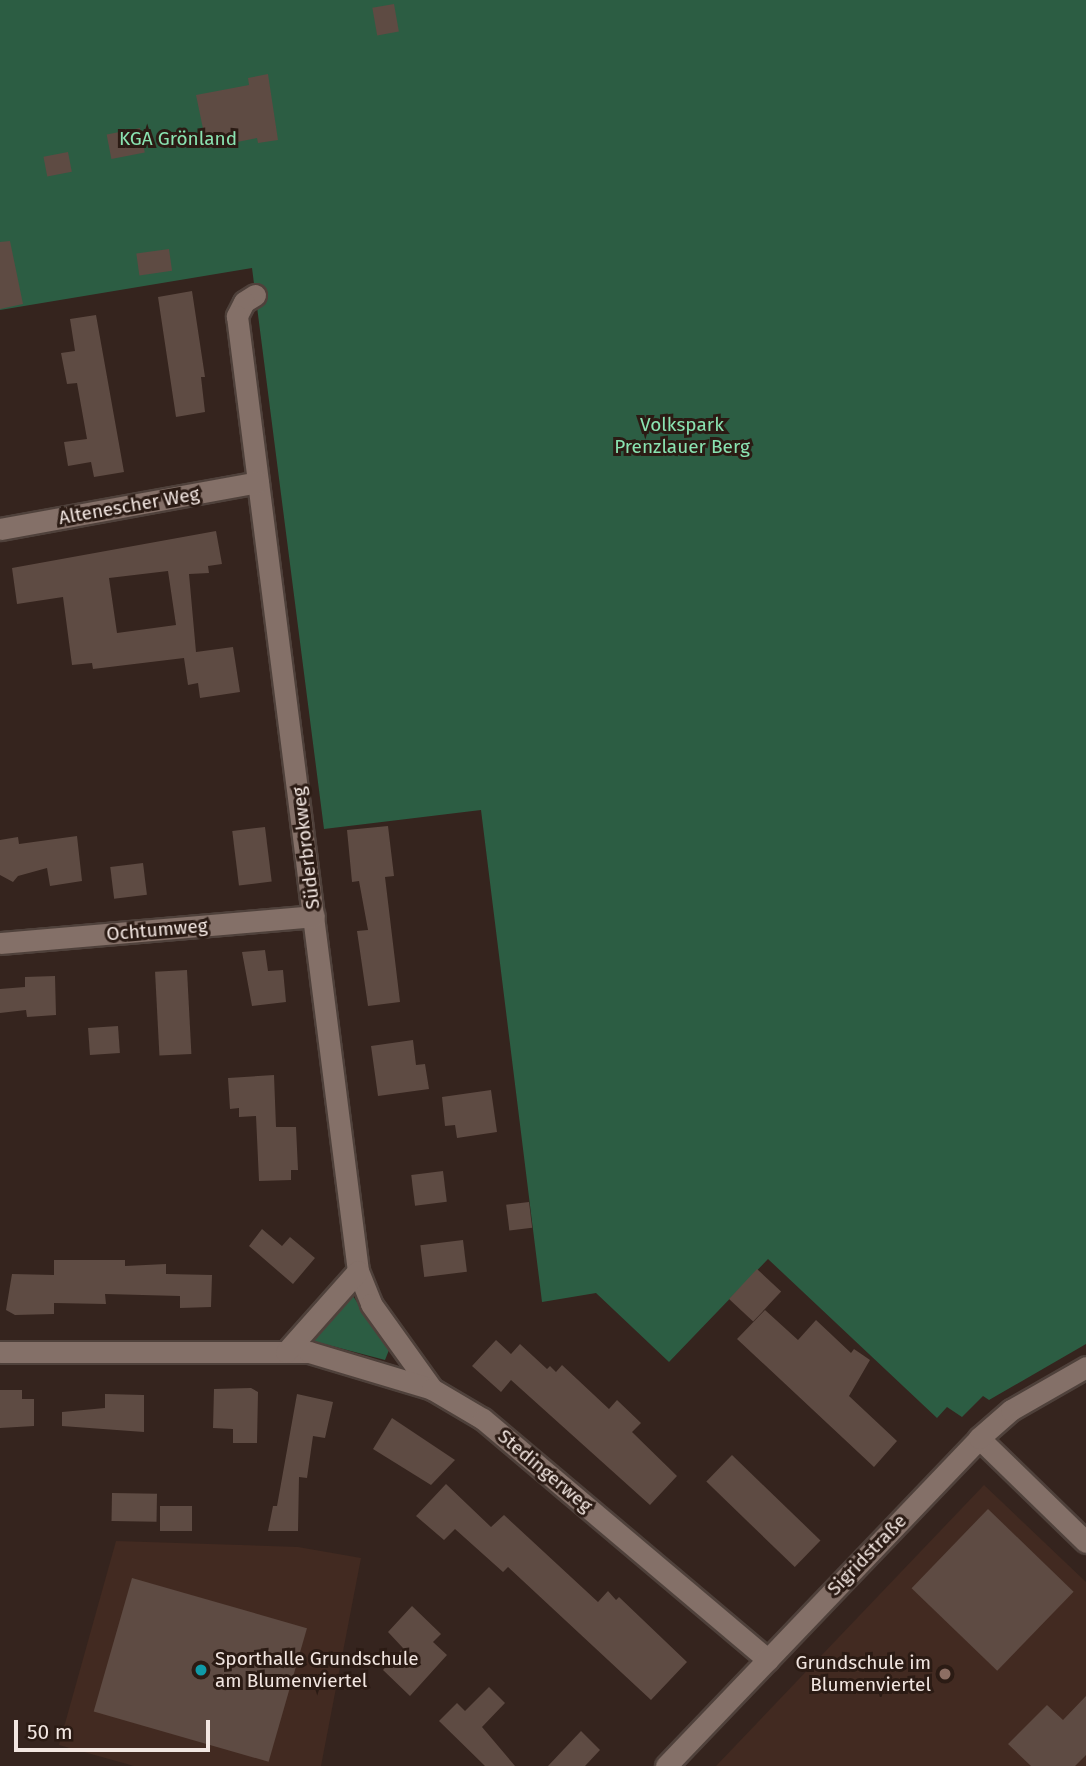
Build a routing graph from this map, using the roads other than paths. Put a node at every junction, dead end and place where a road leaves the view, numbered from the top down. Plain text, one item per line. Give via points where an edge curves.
1 (255, 295) dead end
2 (258, 482) junction
3 (0, 529) edge
4 (314, 916) junction
5 (0, 943) edge
6 (358, 1270) junction
7 (0, 1352) edge
8 (286, 1352) junction
9 (1086, 1367) edge
10 (432, 1389) junction
11 (979, 1438) junction
12 (1086, 1542) edge
13 (768, 1660) junction
14 (666, 1766) edge

1 - 2 street, Süderbrokweg via 244,302 237,316
2 - 3 street, Altenescher Weg
2 - 4 street, Süderbrokweg
4 - 5 street, Ochtumweg
4 - 6 street, Süderbrokweg
6 - 8 street
6 - 10 street, Süderbrokweg via 371,1304
7 - 8 street, Stedingerweg
8 - 10 street, Stedingerweg via 309,1352
9 - 11 street, Sigridstraße via 1011,1410
10 - 13 street, Stedingerweg via 483,1419
11 - 12 street
11 - 13 street, Sigridstraße
13 - 14 street, Sigridstraße

